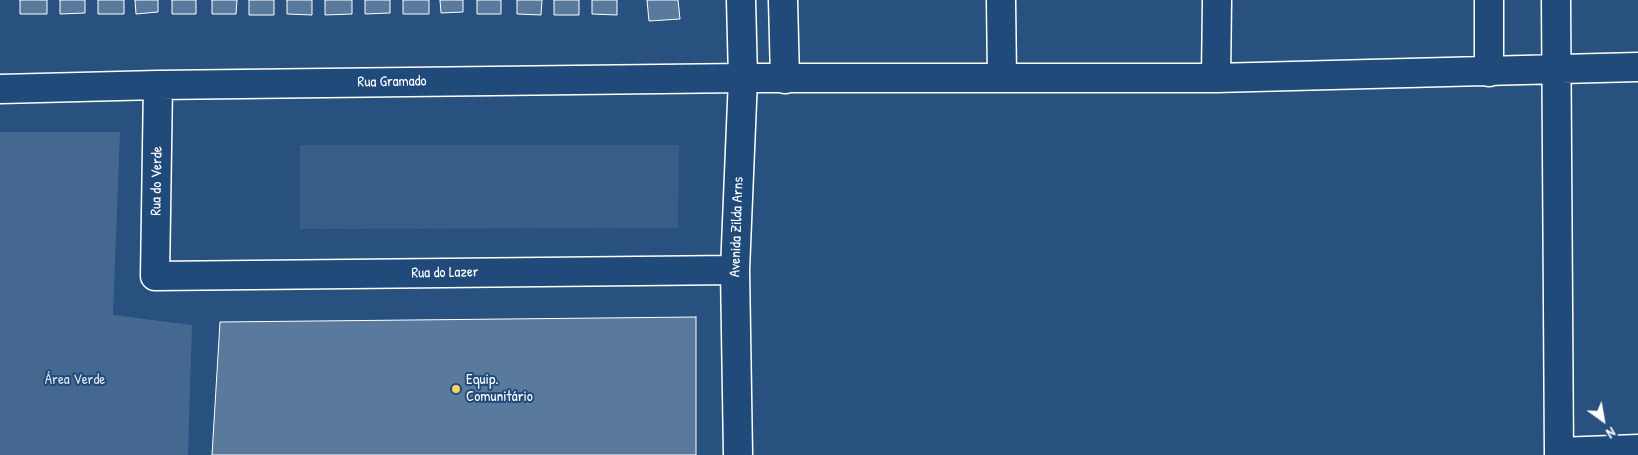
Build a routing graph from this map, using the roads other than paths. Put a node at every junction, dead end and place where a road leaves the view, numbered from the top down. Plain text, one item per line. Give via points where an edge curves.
1 (741, 0) edge
2 (783, 0) edge
3 (1001, 0) edge
4 (1217, 0) edge
5 (1489, 0) edge
6 (1556, 0) edge
7 (1638, 67) edge
8 (1556, 70) junction
9 (1489, 72) junction
10 (743, 78) junction
11 (1002, 78) junction
12 (1216, 78) junction
13 (785, 79) junction
14 (158, 85) junction
15 (0, 89) edge
16 (735, 270) junction
17 (155, 276) joint
18 (1638, 449) edge
19 (1559, 454) edge
20 (738, 455) edge

1 - 10 street, Avenida Zilda Arns
2 - 13 street
3 - 11 street
4 - 12 street
5 - 9 street
6 - 8 street
7 - 8 street, Rua Gramado
8 - 9 street, Rua Gramado
8 - 19 street
9 - 12 street, Rua Gramado
10 - 13 street, Rua Gramado
10 - 14 street, Rua Gramado
10 - 16 street, Avenida Zilda Arns
11 - 12 street, Rua Gramado
11 - 13 street, Rua Gramado
14 - 15 street, Rua Gramado
14 - 17 street, Rua do Verde
16 - 17 street, Rua do Lazer
16 - 20 street, Avenida Zilda Arns
18 - 19 street

